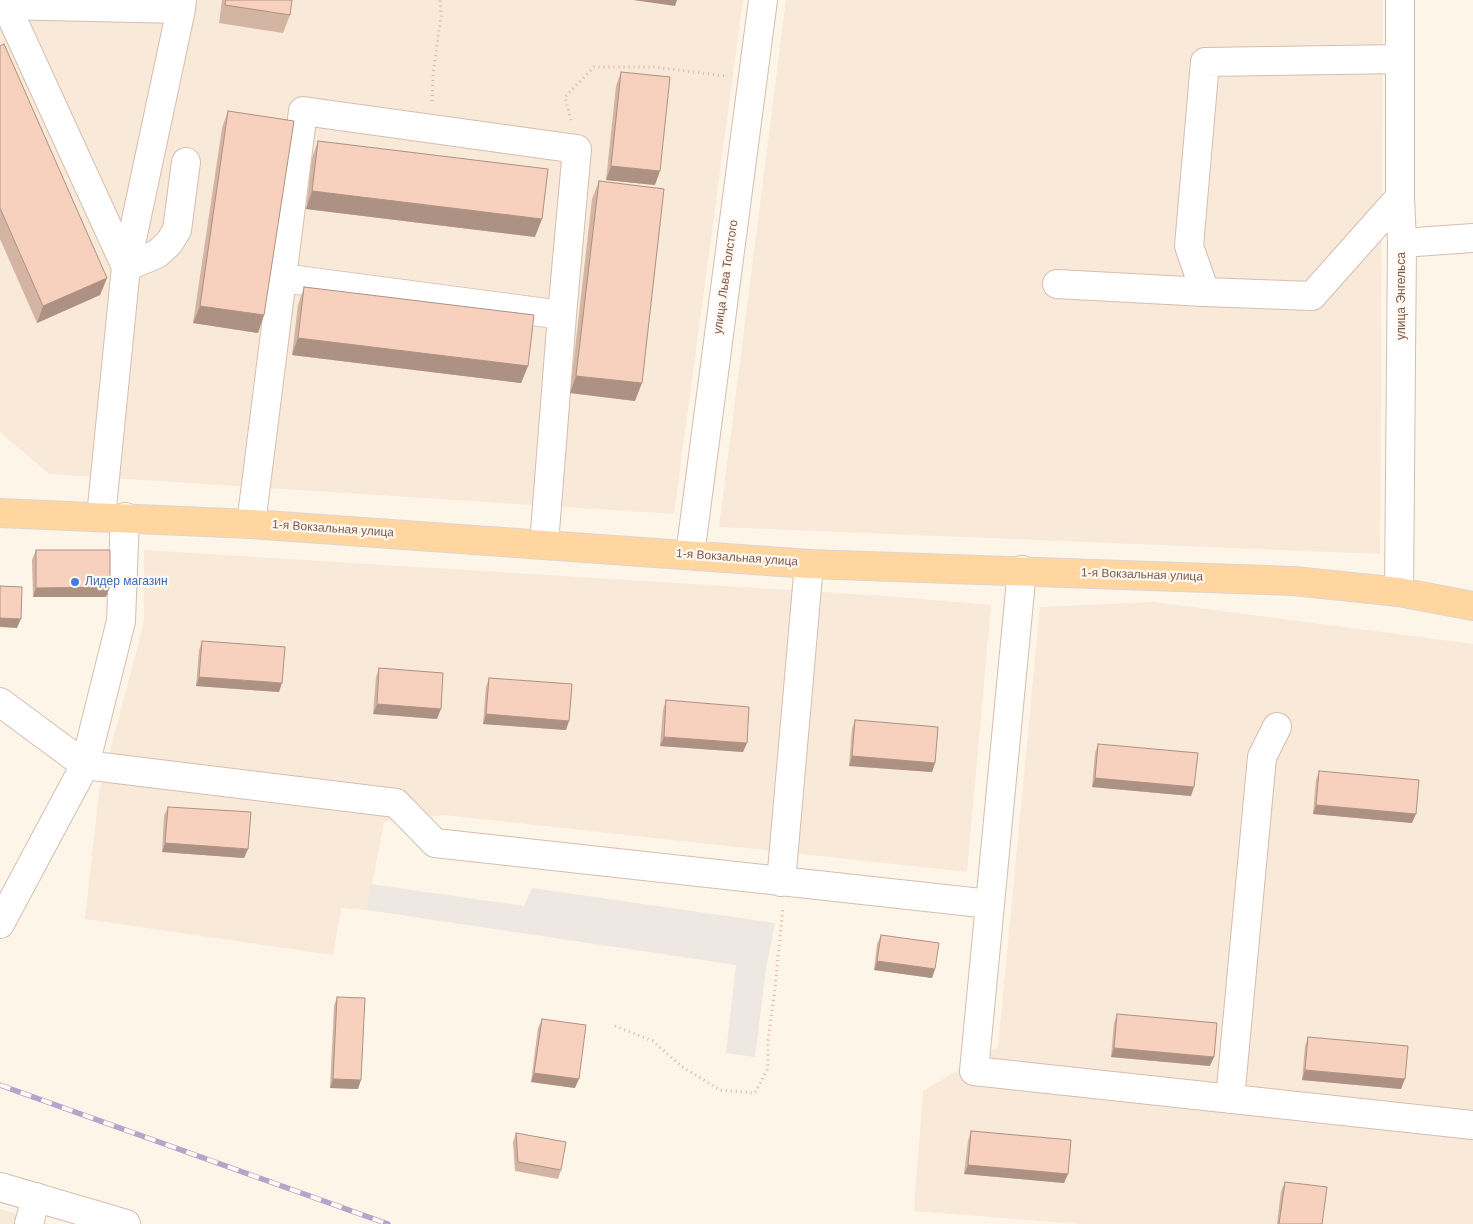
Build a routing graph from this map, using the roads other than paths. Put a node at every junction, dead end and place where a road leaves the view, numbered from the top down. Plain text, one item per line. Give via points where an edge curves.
1 (763, 0) edge
2 (1400, 0) edge
3 (4, 3) edge
4 (181, 5) edge
5 (1400, 59) junction
6 (186, 162) dead end
7 (1400, 197) junction
8 (1473, 238) edge
9 (1402, 243) junction
10 (126, 267) junction
11 (282, 278) junction
12 (1057, 284) dead end
13 (1205, 292) junction
14 (562, 315) junction
15 (0, 513) edge
16 (113, 517) junction
17 (251, 524) junction
18 (544, 544) junction
19 (690, 555) junction
20 (809, 564) junction
21 (1022, 570) junction
22 (1399, 592) junction
23 (1473, 606) edge
24 (0, 702) edge
25 (1277, 727) dead end
26 (85, 765) junction
27 (781, 882) junction
28 (990, 904) junction
29 (0, 924) edge
30 (1230, 1098) junction
31 (1473, 1125) edge
32 (0, 1187) edge
33 (36, 1197) junction
34 (28, 1224) edge
35 (126, 1224) edge

1 - 19 street, улица Льва Толстого
2 - 5 street, улица Энгельса
3 - 4 street
3 - 10 street
4 - 10 street
5 - 7 street, улица Энгельса
5 - 13 street via 1205,62 1189,246
6 - 10 street via 177,230 157,254
7 - 9 street, улица Энгельса
7 - 13 street via 1312,296
8 - 9 street
9 - 22 street, улица Энгельса
10 - 16 street
11 - 14 street
11 - 14 street via 303,111 578,149
11 - 17 street
12 - 13 street
14 - 18 street
15 - 16 main road, 1-я Вокзальная улица
16 - 17 main road, 1-я Вокзальная улица
16 - 26 street via 121,621
17 - 18 main road, 1-я Вокзальная улица
18 - 19 main road, 1-я Вокзальная улица
19 - 20 main road, 1-я Вокзальная улица
20 - 21 main road, 1-я Вокзальная улица
20 - 27 street
21 - 22 main road, 1-я Вокзальная улица via 1294,581
21 - 28 street
22 - 23 main road, 1-я Вокзальная улица
24 - 26 street
25 - 30 street via 1262,757
26 - 27 street via 396,803 435,843
26 - 29 street
27 - 28 street
28 - 30 street via 974,1070
30 - 31 street
32 - 33 street
33 - 34 street
33 - 35 street

